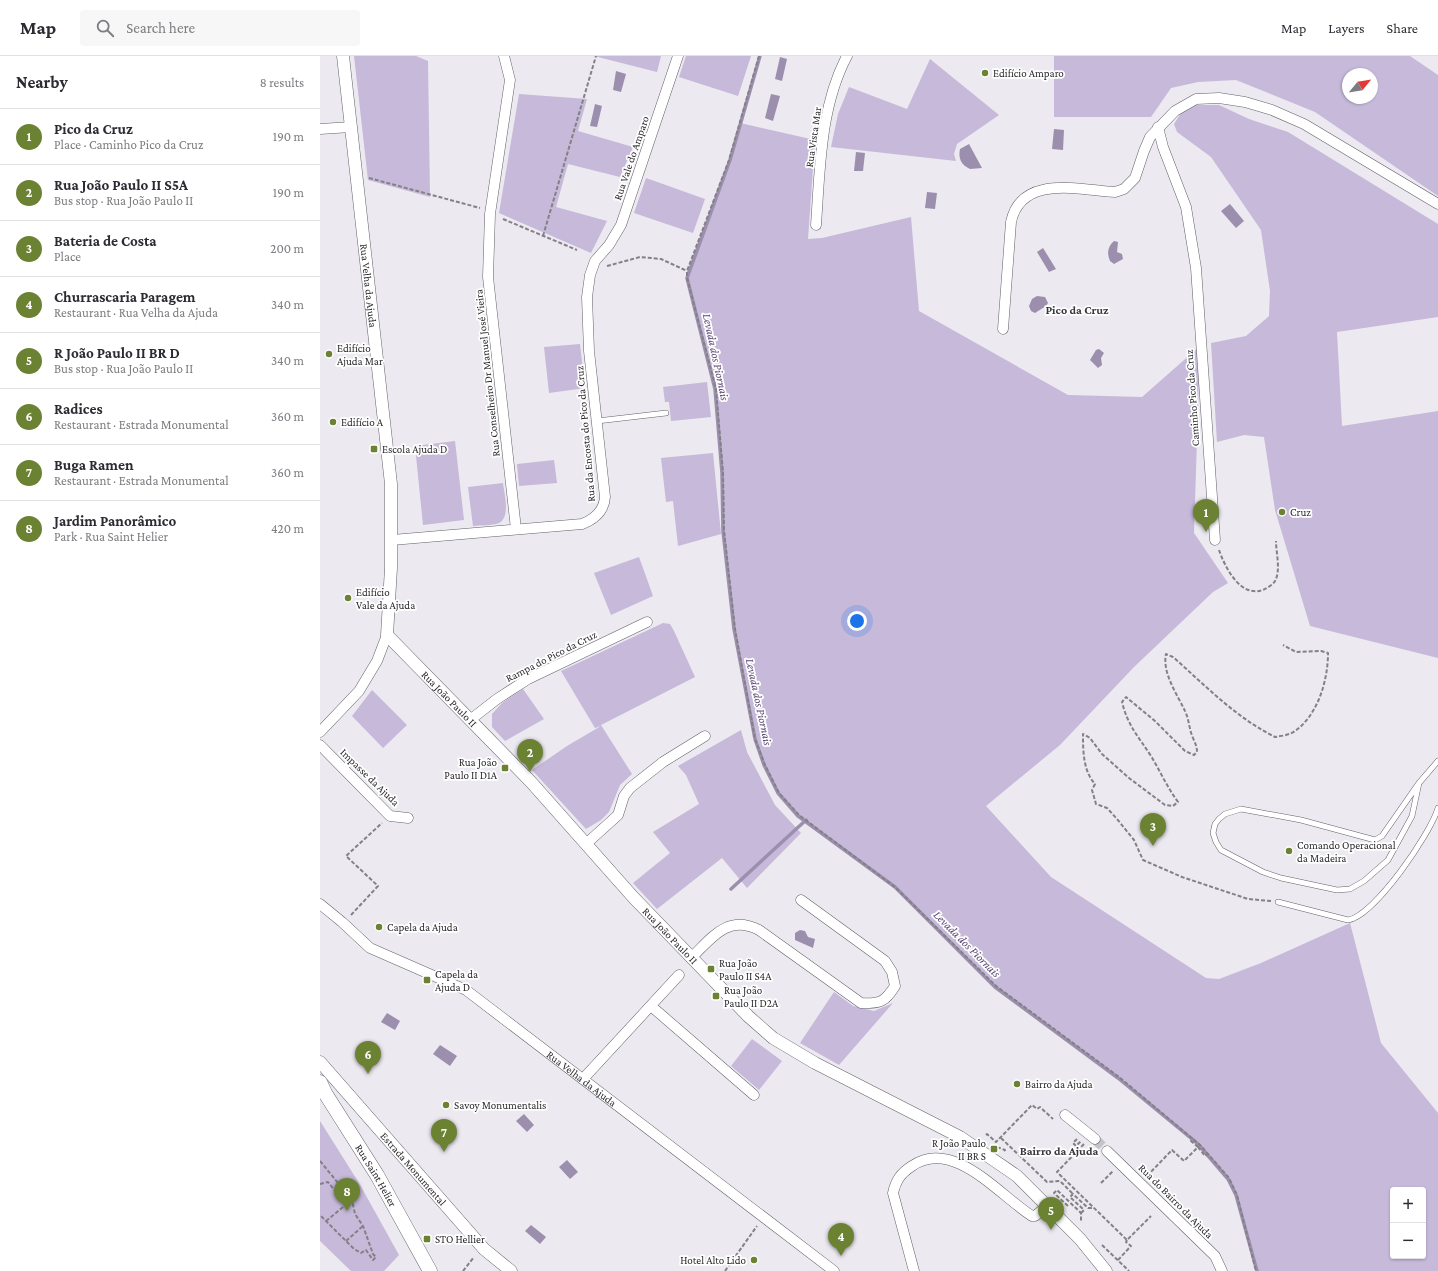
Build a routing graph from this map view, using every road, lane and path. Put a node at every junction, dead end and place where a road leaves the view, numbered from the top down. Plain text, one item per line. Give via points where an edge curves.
1 (343, 56) edge
2 (504, 56) edge
3 (596, 56) edge
4 (678, 56) edge
5 (759, 56) edge
6 (847, 56) edge
7 (351, 126) junction
8 (1158, 127) junction
9 (320, 129) edge
10 (370, 178) dead end
11 (1438, 204) edge
12 (480, 208) dead end
13 (502, 219) dead end
14 (816, 226) dead end
15 (543, 236) junction
16 (577, 250) dead end
17 (599, 264) junction
18 (687, 271) junction
19 (1003, 329) dead end
20 (666, 414) dead end
21 (597, 421) junction
22 (516, 529) junction
23 (392, 540) junction
24 (1215, 540) joint
25 (1276, 541) dead end
26 (646, 622) dead end
27 (387, 636) junction
28 (1283, 645) dead end
29 (470, 720) junction
30 (320, 732) edge
31 (705, 736) dead end
32 (320, 745) edge
33 (1438, 762) edge
34 (1419, 783) junction
35 (1438, 808) edge
36 (408, 818) dead end
37 (386, 820) dead end
38 (587, 843) junction
39 (801, 900) dead end
40 (1278, 902) joint
41 (320, 904) edge
42 (349, 917) dead end
43 (691, 958) junction
44 (679, 975) dead end
45 (651, 1006) junction
46 (320, 1062) edge
47 (583, 1079) junction
48 (320, 1082) edge
49 (754, 1096) dead end
50 (1065, 1115) dead end
51 (1053, 1119) dead end
52 (986, 1135) dead end
53 (1001, 1138) junction
54 (1078, 1138) dead end
55 (1193, 1138) junction
56 (1095, 1139) tunnel mouth
57 (1198, 1147) junction
58 (1108, 1151) tunnel mouth
59 (1208, 1154) junction
60 (320, 1161) edge
61 (1148, 1180) dead end
62 (320, 1184) edge
63 (1073, 1194) junction
64 (352, 1200) junction
65 (348, 1203) junction
66 (1047, 1206) junction
67 (1068, 1206) dead end
68 (1094, 1208) junction
69 (1081, 1213) junction
70 (320, 1215) edge
71 (1151, 1216) dead end
72 (326, 1221) junction
73 (753, 1223) dead end
74 (1081, 1225) dead end
75 (363, 1226) junction
76 (1097, 1240) dead end
77 (1128, 1240) junction
78 (346, 1241) junction
79 (1118, 1260) junction
80 (470, 1262) dead end
81 (430, 1271) edge
82 (463, 1271) edge
83 (511, 1271) edge
84 (725, 1271) edge
85 (834, 1271) edge
86 (914, 1271) edge
87 (1106, 1271) edge
88 (1129, 1271) edge
89 (1222, 1271) edge
90 (1256, 1271) edge

1 - 7 street, Rua Velha da Ajuda
2 - 22 street, Rua Conselheiro Dr Manuel José Vieira via 510,80 488,230 490,299
3 - 15 path
4 - 17 street, Rua Vale do Amparo via 621,225
5 - 18 path via 729,160
6 - 14 street, Rua Vista Mar via 829,106 820,157
7 - 9 street
7 - 23 street, Rua Velha da Ajuda
8 - 11 street via 1175,111 1196,99 1218,98 1245,102 1304,124
8 - 19 street via 1150,137 1135,178 1124,189 1115,192 1043,189 1033,192 1018,203 1013,210 1011,222
8 - 24 street, Caminho Pico da Cruz via 1186,207 1195,262
10 - 12 path
13 - 15 path
15 - 16 path
17 - 18 path via 640,257 661,259
17 - 21 street, Rua da Encosta do Pico da Cruz via 588,286 587,320
18 - 55 path via 716,389 723,473 724,531 735,629 755,739 779,793 799,815 896,887 996,986 1119,1077
20 - 21 lane
21 - 22 street, Rua da Encosta do Pico da Cruz via 605,497 599,514 582,524
22 - 23 street, Rua da Encosta do Pico da Cruz
23 - 27 street, Rua Velha da Ajuda
24 - 25 path via 1225,567 1236,581 1258,591 1268,588 1275,582 1278,570
26 - 29 street, Rampa do Pico da Cruz via 528,679 497,698
27 - 29 street, Rua João Paulo II
27 - 30 street via 377,661 359,691
28 - 40 path via 1296,652 1328,653 1325,681 1317,701 1308,720 1294,732 1275,737 1260,729 1225,705 1173,657 1166,654 1164,664 1178,700 1186,712 1197,752 1194,755 1185,751 1126,697 1122,702 1134,734 1178,802 1173,806 1165,805 1129,778 1083,734 1083,751 1089,774 1095,784 1092,790 1096,804 1107,808 1121,824 1138,846 1143,860 1182,877 1248,899
29 - 38 street, Rua João Paulo II
31 - 38 street via 663,762 630,788 624,796 618,815
32 - 36 street, Impasse da Ajuda via 390,816
33 - 34 lane
34 - 34 lane via 1382,836 1375,840 1301,820 1241,809 1225,814 1219,819 1213,833 1221,850 1269,874 1337,890 1350,889 1364,881 1388,860 1412,816
35 - 40 lane via 1434,822 1404,869 1365,912 1355,919 1348,920
37 - 42 path via 346,856 378,886
38 - 43 street, Rua João Paulo II
39 - 43 street via 885,961 892,972 895,986 886,999 874,1004 861,1003 750,925 721,929
41 - 47 street, Rua Velha da Ajuda via 370,948 466,990
43 - 66 street, Rua João Paulo II via 773,1038 815,1063 960,1137 1017,1176
44 - 45 street
45 - 47 street
45 - 49 street
46 - 83 street, Estrada Monumental via 484,1249
47 - 85 street, Rua Velha da Ajuda
48 - 81 main road, Rua Saint Helier via 377,1175
50 - 56 street
51 - 53 path via 1040,1107 1037,1110 1032,1105
52 - 53 path via 996,1142
53 - 63 path via 1047,1182 1060,1181
54 - 68 path via 1073,1143 1076,1146 1082,1140 1085,1143 1057,1172
55 - 57 path via 1191,1141
55 - 59 path
57 - 59 path via 1205,1156
57 - 61 path via 1184,1161 1172,1150 1146,1178
58 - 89 street, Rua do Bairro da Ajuda via 1215,1256
59 - 90 path via 1229,1178 1237,1195
60 - 64 path
62 - 65 path via 328,1182 336,1192 339,1190
63 - 68 path via 1088,1208
63 - 69 path via 1070,1197 1084,1210
64 - 65 path
64 - 75 path via 355,1214
65 - 72 path
66 - 86 street via 1032,1216 976,1172 932,1158 918,1162 902,1172 893,1193
66 - 87 street, Rua João Paulo II via 1080,1239
67 - 69 path via 1054,1193 1057,1190
68 - 77 path
69 - 74 path
70 - 72 path
71 - 77 path
72 - 78 path
73 - 84 path via 757,1226
75 - 78 path
75 - 78 path via 370,1248 376,1257 373,1260 366,1250 361,1253
76 - 79 path
77 - 79 path via 1126,1242 1131,1246
79 - 88 path
80 - 82 path

